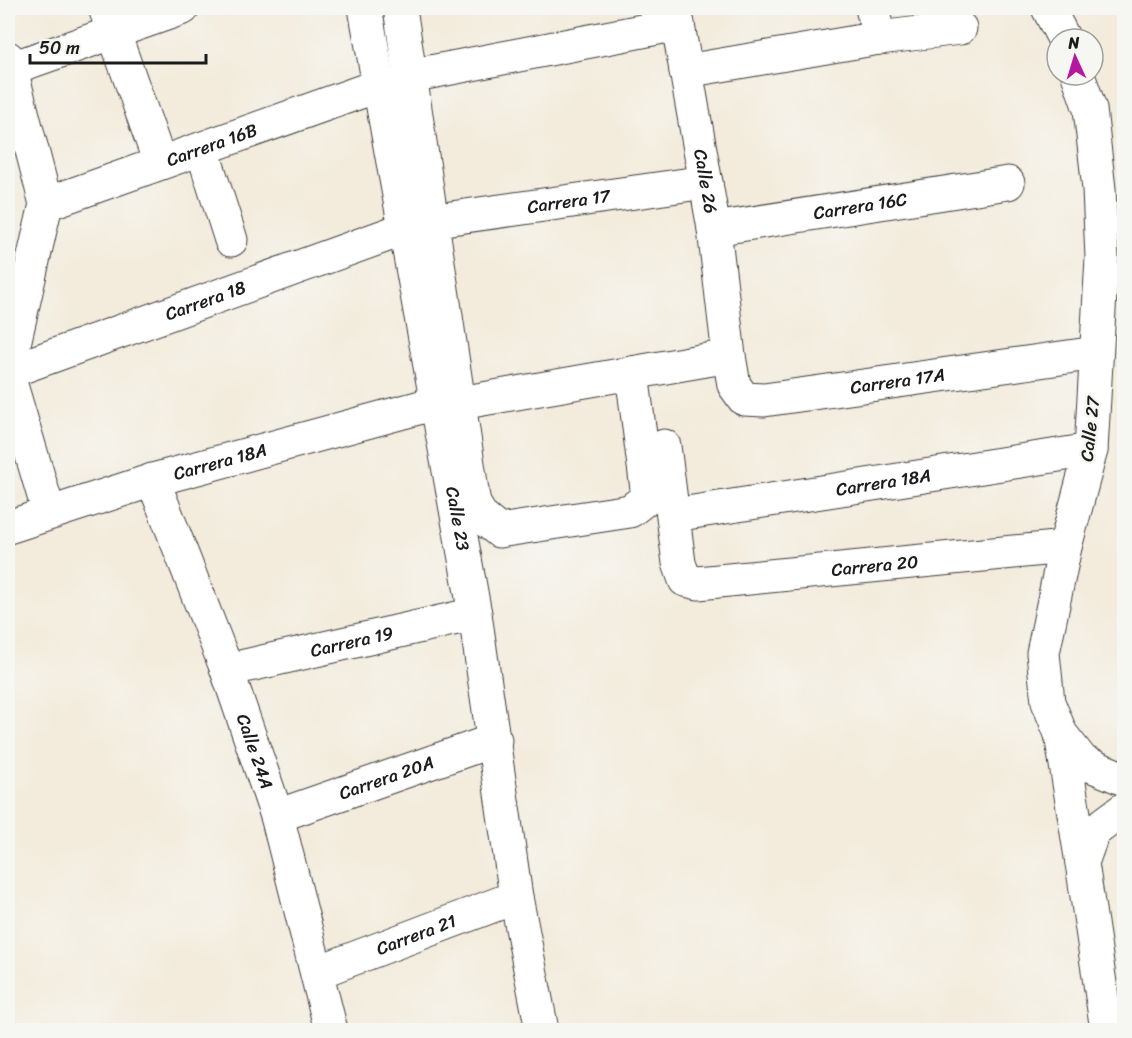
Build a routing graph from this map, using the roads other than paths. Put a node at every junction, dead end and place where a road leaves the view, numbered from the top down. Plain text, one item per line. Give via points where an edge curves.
1 (183, 8) edge
2 (365, 8) edge
3 (400, 8) edge
4 (1048, 8) edge
5 (676, 16) edge
6 (109, 20) edge
7 (876, 23) edge
8 (1058, 27) edge
9 (960, 28) dead end
10 (10, 63) edge
11 (686, 71) junction
12 (410, 76) junction
13 (377, 86) junction
14 (1082, 87) edge
15 (202, 148) junction
16 (160, 164) junction
17 (706, 182) junction
18 (1008, 183) dead end
19 (46, 204) junction
20 (417, 225) junction
21 (714, 229) junction
22 (231, 240) dead end
23 (1096, 353) junction
24 (729, 356) junction
25 (642, 371) junction
26 (8, 372) edge
27 (448, 403) junction
28 (1091, 450) junction
29 (153, 480) junction
30 (50, 513) junction
31 (674, 515) junction
32 (8, 527) edge
33 (1065, 547) junction
34 (475, 614) junction
35 (227, 670) junction
36 (1061, 734) junction
37 (495, 740) junction
38 (1125, 779) edge
39 (1125, 809) edge
40 (277, 816) junction
41 (1082, 863) junction
42 (516, 897) junction
43 (318, 972) junction
44 (332, 1030) edge
45 (542, 1030) edge
46 (1107, 1030) edge

1 - 6 street
2 - 13 street, Calle 23
3 - 12 street
4 - 8 street
5 - 11 street, Calle 26
5 - 12 street
6 - 10 street
6 - 16 street
7 - 9 street
7 - 11 street
10 - 19 street
11 - 17 street, Calle 26
12 - 20 street
13 - 15 street, Carrera 16B
13 - 20 street, Calle 23
14 - 23 street, Calle 27 via 1090,108 1099,189 1102,258
15 - 16 street, Carrera 16B
15 - 22 street
16 - 19 street, Carrera 16B
17 - 20 street, Carrera 17
17 - 21 street, Calle 26
18 - 21 street, Carrera 16C
19 - 26 street
20 - 26 street, Carrera 18
20 - 27 street, Calle 23
21 - 24 street, Calle 26
23 - 24 street, Carrera 17A via 764,400 744,399 734,385
23 - 28 street, Calle 27
24 - 25 street, Carrera 18A
25 - 27 street, Carrera 18A
25 - 27 street via 648,497 630,511 499,531 474,504
25 - 31 street
26 - 30 street
27 - 29 street, Carrera 18A
27 - 34 street, Calle 23
28 - 31 street, Carrera 18A
28 - 33 street, Calle 27
29 - 30 street, Carrera 18A
29 - 35 street, Calle 24A
30 - 32 street, Carrera 18A
31 - 33 street, Carrera 20 via 679,563 685,579 698,583
33 - 36 street, Calle 27 via 1043,653 1048,702
34 - 35 street, Carrera 19
34 - 37 street, Calle 23
35 - 40 street, Calle 24A
36 - 38 street, Calle 27 via 1083,762
36 - 41 street
37 - 40 street, Carrera 20A
37 - 42 street, Calle 23
39 - 41 street via 1093,832
40 - 43 street, Calle 24A
41 - 46 street
42 - 43 street, Carrera 21
42 - 45 street, Calle 23
43 - 44 street, Calle 24A

